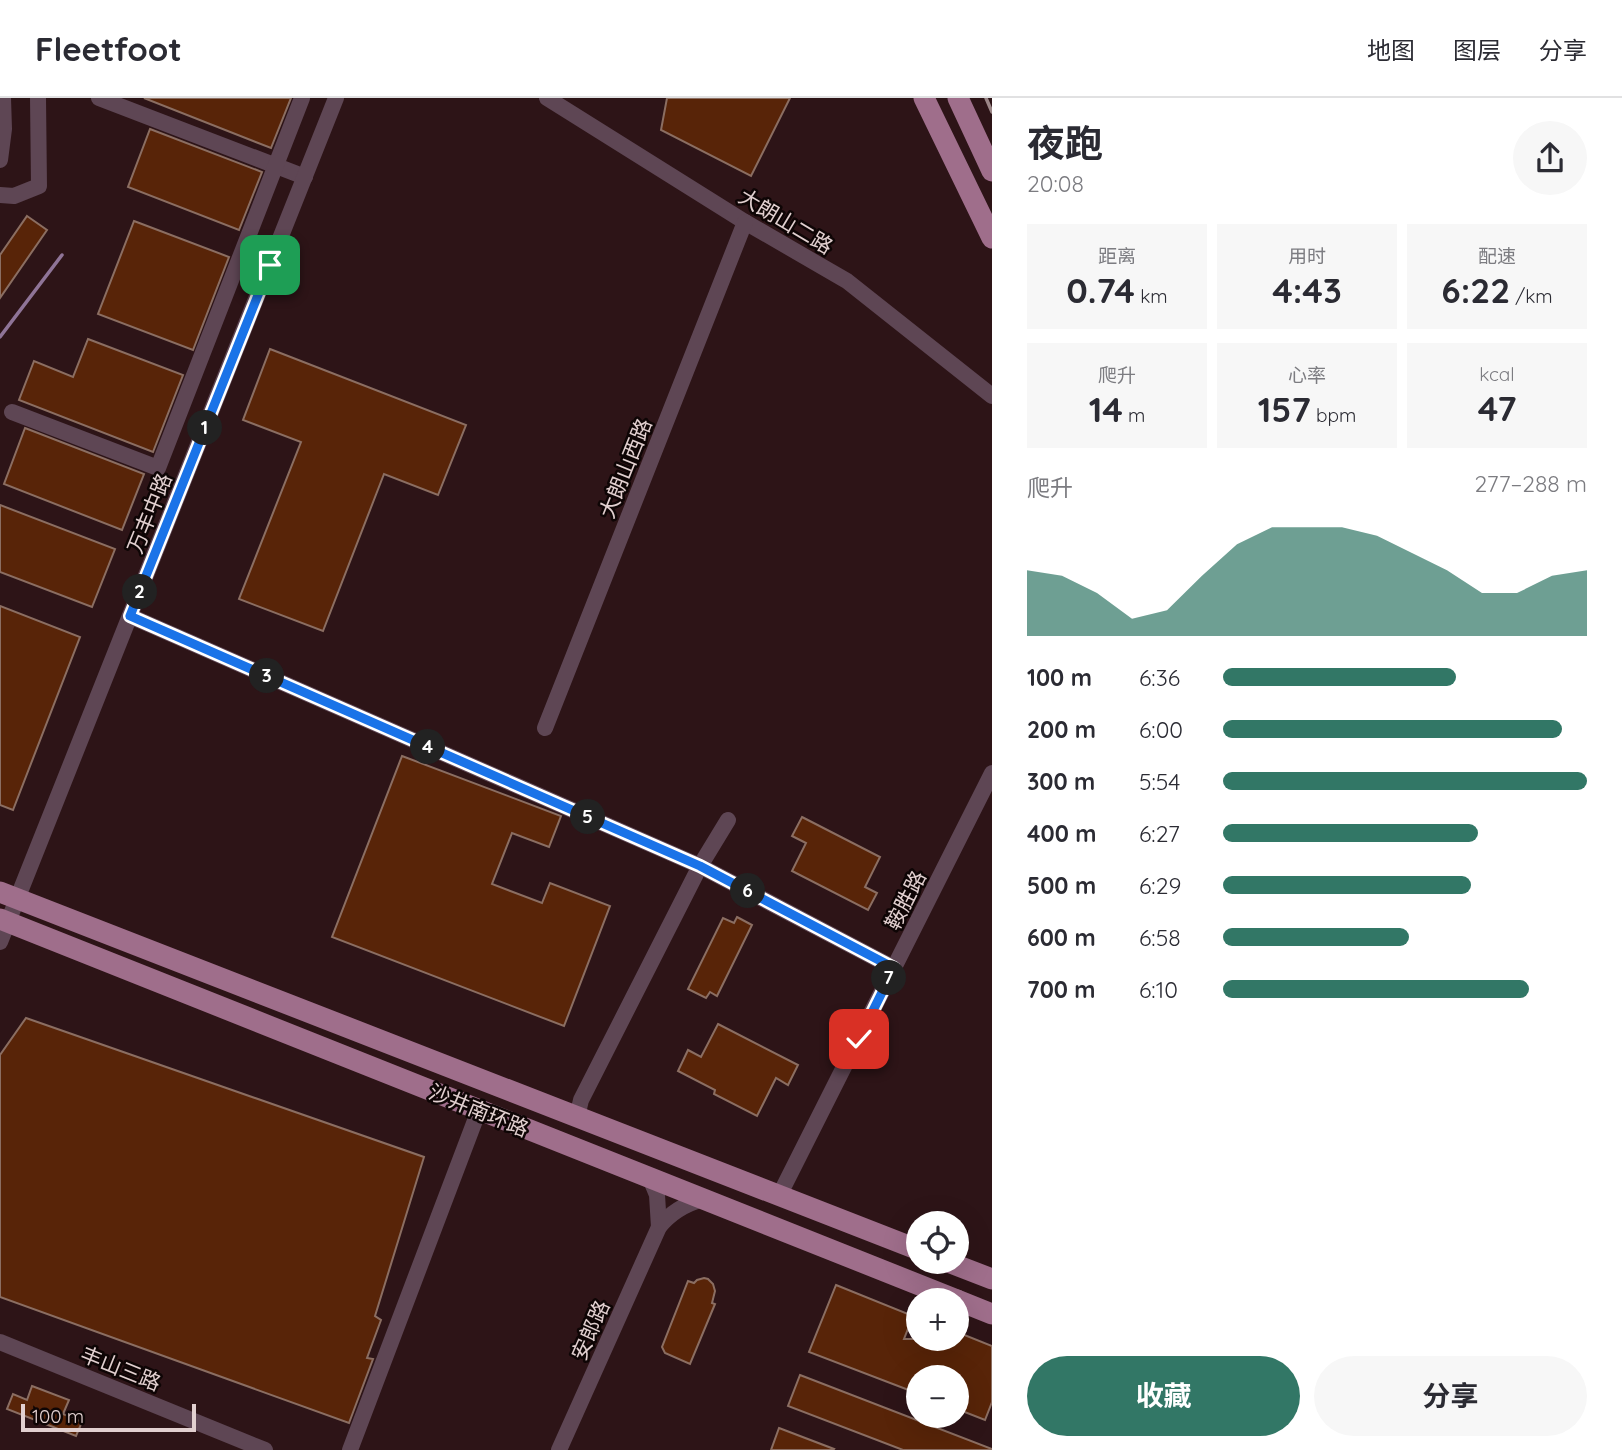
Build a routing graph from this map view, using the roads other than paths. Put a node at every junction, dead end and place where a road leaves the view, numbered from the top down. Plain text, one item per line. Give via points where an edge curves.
1 (3, 98) edge
2 (38, 98) edge
3 (99, 98) edge
4 (302, 98) edge
5 (336, 98) edge
6 (547, 98) edge
7 (924, 98) edge
8 (958, 98) edge
9 (0, 160) edge
10 (275, 166) junction
11 (992, 172) edge
12 (305, 177) junction
13 (0, 195) edge
14 (975, 202) junction
15 (745, 222) junction
16 (992, 225) edge
17 (992, 238) edge
18 (992, 396) edge
19 (12, 412) dead end
20 (130, 616) junction
21 (545, 728) dead end
22 (992, 773) edge
23 (728, 820) dead end
24 (700, 866) junction
25 (9, 895) edge
26 (3, 928) edge
27 (894, 968) junction
28 (479, 1110) junction
29 (576, 1117) junction
30 (650, 1178) junction
31 (779, 1196) junction
32 (704, 1199) junction
33 (659, 1227) junction
34 (906, 1245) edge
35 (969, 1270) edge
36 (992, 1279) edge
37 (927, 1288) edge
38 (969, 1305) edge
39 (992, 1314) edge
40 (0, 1342) edge
41 (265, 1450) edge
42 (350, 1450) edge
43 (559, 1450) edge

1 - 9 street
2 - 13 street via 39,186 14,196
3 - 10 street
4 - 10 street
5 - 12 street, 万丰中路
6 - 15 street, 大朗山二路
7 - 14 main road
8 - 11 main road
10 - 12 street
10 - 19 street via 158,468
12 - 20 street, 万丰中路
14 - 16 main road
14 - 17 main road
15 - 18 street, 大朗山二路 via 847,281
15 - 21 street, 大朗山西路
20 - 24 street
20 - 25 street, 万丰中路
22 - 27 street, 鞍胜路
23 - 24 street
24 - 27 street
24 - 29 street
25 - 26 street, 万丰中路
25 - 29 main road, 沙井南环路
26 - 28 main road, 沙井南环路
27 - 31 street, 鞍胜路
28 - 30 main road, 沙井南环路
28 - 42 street
29 - 31 main road, 沙井南环路
30 - 32 main road, 沙井南环路
30 - 33 street, 安郎路 via 657,1195
31 - 34 main road, 沙井南环路
32 - 33 street, 安郎路 via 684,1205
32 - 37 main road, 沙井南环路
33 - 43 street, 安郎路
35 - 36 main road
38 - 39 main road, 沙井南环路
40 - 41 street, 丰山三路

